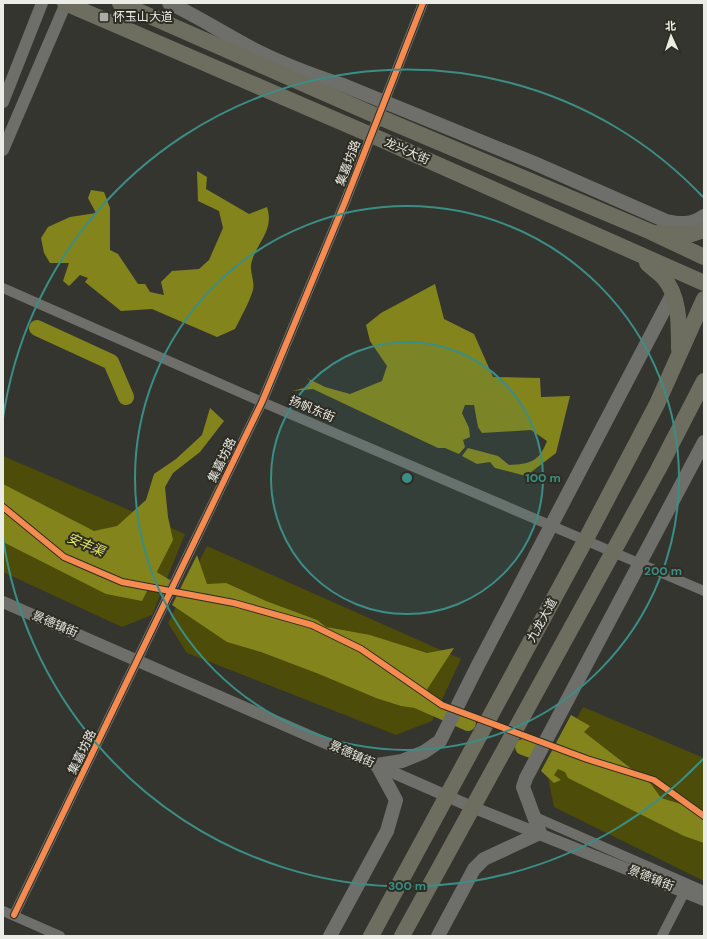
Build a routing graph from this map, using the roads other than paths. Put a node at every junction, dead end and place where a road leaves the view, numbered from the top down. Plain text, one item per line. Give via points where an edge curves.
1 (42, 3) edge
2 (65, 3) edge
3 (120, 3) edge
4 (169, 3) edge
5 (423, 3) edge
6 (132, 7) edge
7 (3, 102) edge
8 (385, 102) junction
9 (379, 117) junction
10 (371, 135) junction
11 (3, 150) edge
12 (702, 224) edge
13 (651, 232) junction
14 (632, 250) junction
15 (704, 257) edge
16 (704, 283) edge
17 (3, 288) edge
18 (674, 293) junction
19 (704, 299) edge
20 (679, 356) junction
21 (704, 381) edge
22 (262, 402) junction
23 (704, 442) edge
24 (551, 526) junction
25 (585, 541) junction
26 (611, 552) junction
27 (639, 564) junction
28 (704, 591) edge
29 (3, 602) edge
30 (139, 660) junction
31 (377, 765) junction
32 (447, 796) junction
33 (472, 807) junction
34 (533, 816) junction
35 (540, 834) junction
36 (685, 891) junction
37 (704, 891) edge
38 (704, 900) edge
39 (3, 911) edge
40 (14, 915) junction
41 (60, 936) edge
42 (330, 936) edge
43 (371, 936) edge
44 (402, 936) edge
45 (438, 936) edge
46 (662, 936) edge

1 - 7 street
2 - 10 main road, 龙兴大街
2 - 11 street
3 - 6 main road, 龙兴大街
4 - 8 main road via 245,45
5 - 8 street, 集嘉坊路
6 - 9 main road, 龙兴大街
8 - 9 street, 集嘉坊路
8 - 12 main road via 666,220
9 - 10 street, 集嘉坊路
9 - 13 main road, 龙兴大街
10 - 14 main road, 龙兴大街
10 - 22 street, 集嘉坊路
12 - 13 main road via 692,234
13 - 15 main road, 龙兴大街
14 - 16 main road, 龙兴大街
14 - 18 main road via 664,278
17 - 22 street, 扬帆东街
18 - 20 main road via 679,321
18 - 24 main road
19 - 20 main road, 九龙大道
20 - 25 main road, 九龙大道 via 657,404
21 - 26 main road via 658,470
22 - 24 street, 扬帆东街
22 - 30 street, 集嘉坊路
23 - 27 main road
24 - 25 street, 扬帆东街
24 - 31 main road via 440,741 424,752 402,761
25 - 26 street, 扬帆东街
25 - 32 main road, 九龙大道
26 - 27 street, 扬帆东街
26 - 33 main road
27 - 28 street, 扬帆东街
27 - 34 main road via 522,787
29 - 30 street, 景德镇街
30 - 31 street, 景德镇街
30 - 40 street, 集嘉坊路
31 - 32 street, 景德镇街
31 - 42 main road via 396,800 387,831
32 - 33 street, 景德镇街
32 - 43 main road, 九龙大道
33 - 35 street, 景德镇街
33 - 44 main road
34 - 35 main road
34 - 37 street
35 - 36 street, 景德镇街
35 - 45 main road via 484,859 474,869
36 - 38 street, 景德镇街
36 - 46 street
39 - 40 street
40 - 41 street

